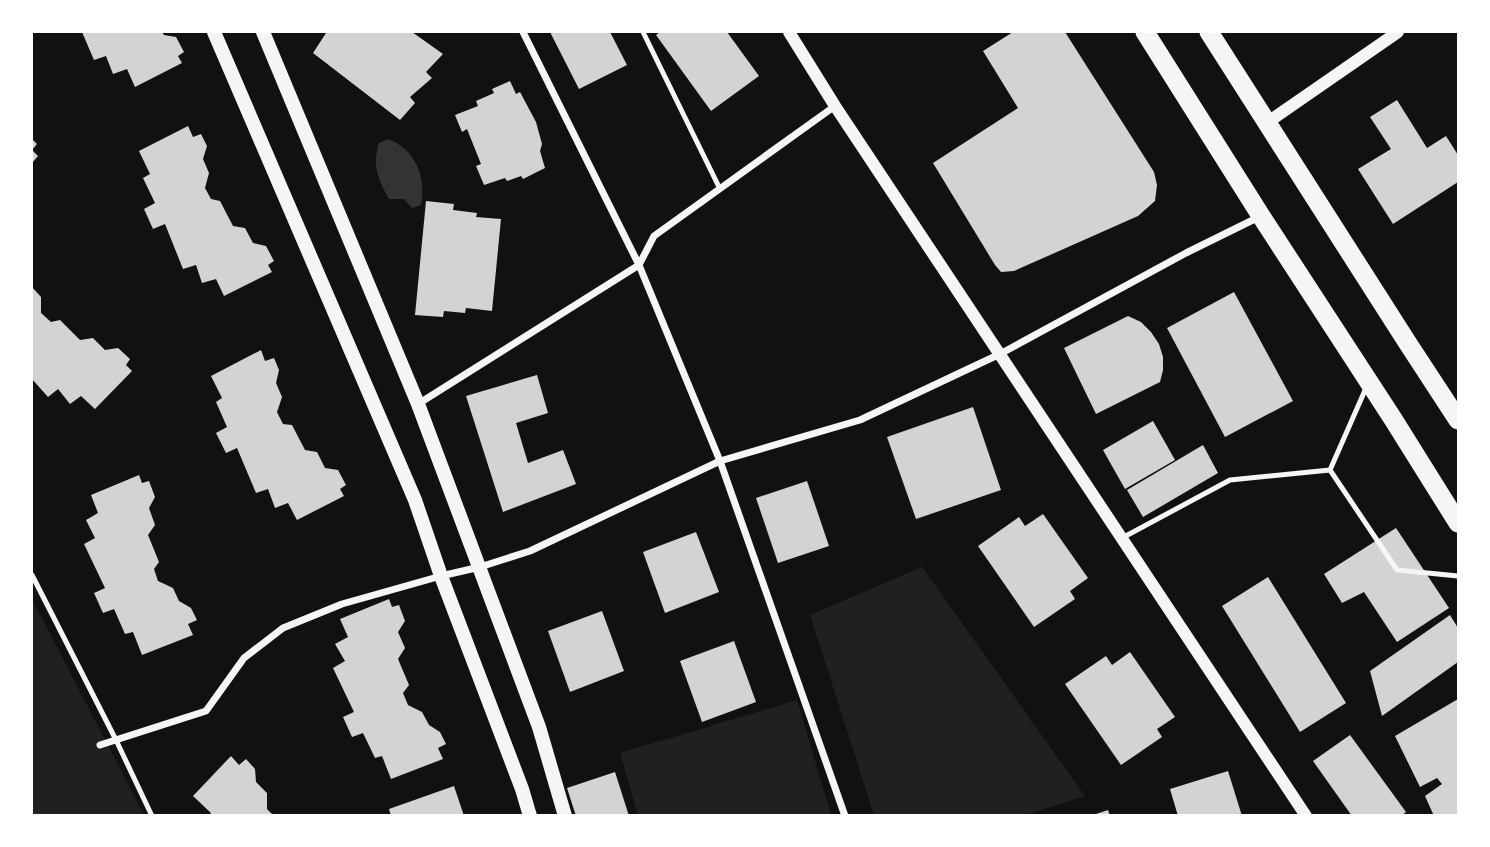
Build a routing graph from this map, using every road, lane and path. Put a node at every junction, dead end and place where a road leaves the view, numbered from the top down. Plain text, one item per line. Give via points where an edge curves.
1 (214, 32) edge
2 (263, 32) edge
3 (523, 32) edge
4 (643, 32) edge
5 (789, 32) edge
6 (1145, 32) edge
7 (1209, 32) edge
8 (1398, 32) edge
9 (835, 106) junction
10 (1268, 122) junction
11 (720, 189) junction
12 (1261, 216) junction
13 (639, 265) junction
14 (1000, 354) junction
15 (1369, 382) junction
16 (418, 404) junction
17 (1458, 420) edge
18 (720, 461) junction
19 (1330, 470) junction
20 (1458, 523) edge
21 (1122, 538) junction
22 (480, 567) junction
23 (32, 575) edge
24 (440, 576) junction
25 (1458, 576) edge
26 (116, 740) junction
27 (100, 745) dead end
28 (152, 816) edge
29 (530, 816) edge
30 (565, 816) edge
31 (845, 816) edge
32 (1306, 816) edge

1 - 24 main road via 415,500
2 - 16 main road
3 - 13 street
4 - 11 lane
5 - 9 street
6 - 12 highway
7 - 10 highway
8 - 10 street
9 - 11 street
9 - 14 street
10 - 17 highway
11 - 13 street via 654,236
12 - 14 street
12 - 15 highway
13 - 16 street
13 - 18 street
14 - 18 street via 860,420
14 - 21 street
15 - 19 lane
15 - 20 highway
16 - 22 main road
18 - 22 street via 530,551
18 - 31 street
19 - 21 lane via 1230,481
19 - 25 lane via 1397,570
21 - 32 street
22 - 24 street
22 - 30 main road via 539,727
23 - 26 lane
24 - 26 street via 342,604 283,628 244,658 206,711
24 - 29 main road
26 - 27 street
26 - 28 lane

